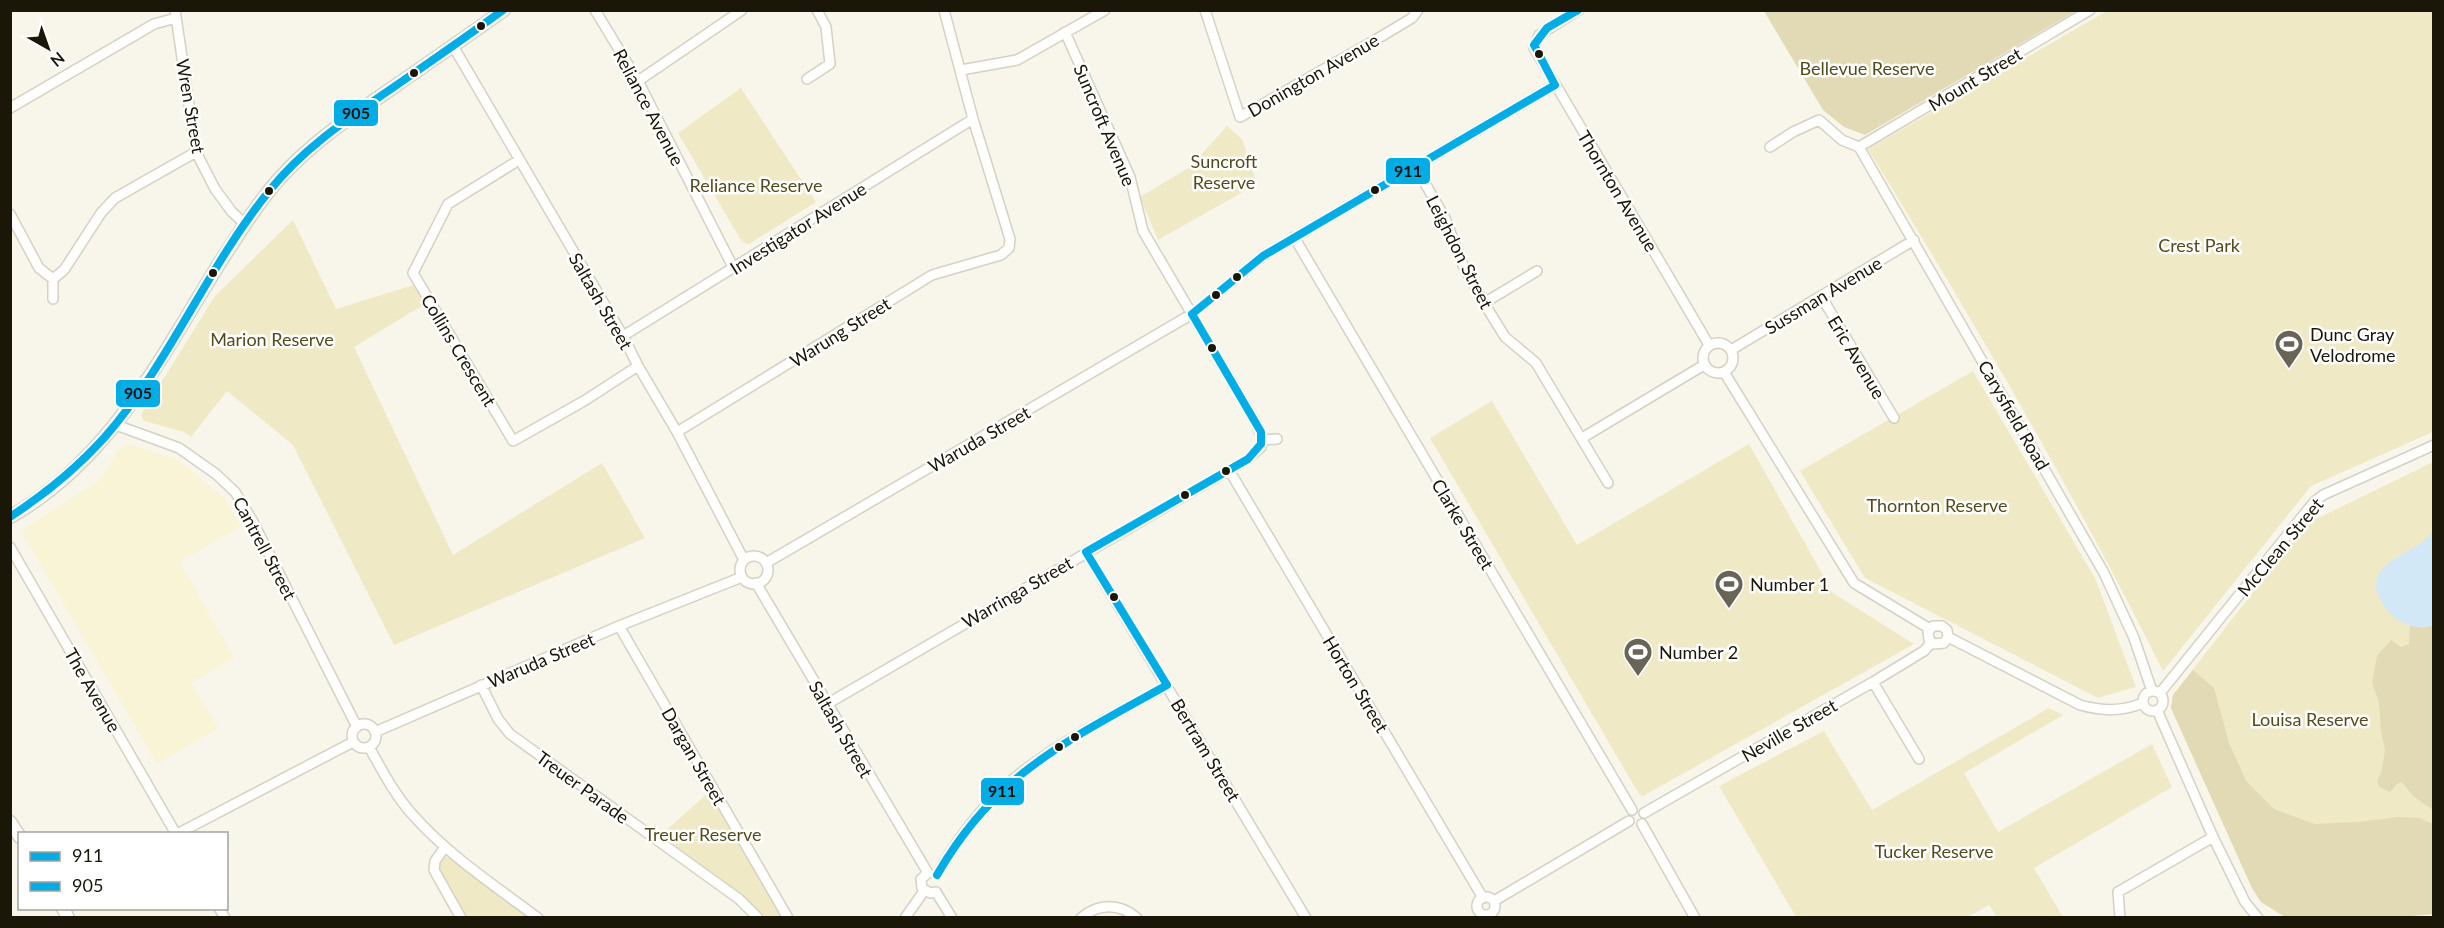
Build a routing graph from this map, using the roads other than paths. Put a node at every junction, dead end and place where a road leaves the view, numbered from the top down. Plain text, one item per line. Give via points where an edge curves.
1 (504, 10) edge
2 (595, 10) edge
3 (742, 10) edge
4 (817, 10) edge
5 (944, 10) edge
6 (1105, 10) edge
7 (1204, 10) edge
8 (1418, 10) edge
9 (1578, 10) edge
10 (2090, 10) edge
11 (176, 14) edge
12 (1065, 32) junction
13 (453, 46) junction
14 (961, 70) junction
15 (807, 79) dead end
16 (638, 81) junction
17 (1555, 85) junction
18 (10, 108) edge
19 (973, 119) junction
20 (1770, 147) dead end
21 (1859, 147) junction
22 (196, 152) junction
23 (519, 160) junction
24 (1415, 166) junction
25 (10, 214) edge
26 (245, 224) junction
27 (1294, 237) junction
28 (1914, 240) junction
29 (1009, 248) junction
30 (1019, 252) dead end
31 (734, 269) junction
32 (1537, 271) dead end
33 (53, 279) junction
34 (1821, 296) junction
35 (53, 299) dead end
36 (1485, 303) junction
37 (1192, 314) junction
38 (623, 336) junction
39 (1709, 345) junction
40 (1731, 350) junction
41 (1704, 365) junction
42 (638, 366) junction
43 (1724, 372) junction
44 (1893, 418) dead end
45 (116, 425) junction
46 (677, 432) junction
47 (1582, 438) junction
48 (1277, 439) dead end
49 (1263, 440) junction
50 (2433, 444) edge
51 (1228, 470) junction
52 (1608, 483) dead end
53 (10, 517) edge
54 (10, 547) edge
55 (1086, 552) junction
56 (744, 560) junction
57 (766, 563) junction
58 (742, 577) junction
59 (756, 584) junction
60 (619, 626) junction
61 (1930, 628) junction
62 (1948, 637) junction
63 (1931, 643) junction
64 (1873, 682) junction
65 (481, 685) junction
66 (1167, 685) junction
67 (2156, 692) junction
68 (2143, 703) junction
69 (827, 704) junction
70 (2157, 710) junction
71 (357, 727) junction
72 (375, 732) junction
73 (353, 742) junction
74 (369, 747) junction
75 (1919, 759) dead end
76 (1632, 810) junction
77 (1644, 813) junction
78 (1629, 821) junction
79 (1642, 824) junction
80 (175, 832) edge
81 (180, 832) edge
82 (2213, 837) junction
83 (445, 848) junction
84 (932, 874) junction
85 (924, 891) junction
86 (936, 892) junction
87 (1483, 898) junction
88 (1494, 901) junction
89 (1479, 911) junction
90 (1492, 916) edge
91 (461, 918) edge
92 (538, 918) edge
93 (758, 918) edge
94 (788, 918) edge
95 (905, 918) edge
96 (952, 918) edge
97 (1081, 918) edge
98 (1137, 918) edge
99 (1306, 918) edge
100 (1469, 918) edge
101 (1695, 918) edge
102 (2120, 918) edge
103 (2258, 918) edge

1 - 13 main road
2 - 16 street, Reliance Avenue
3 - 16 street
4 - 15 street via 826,27 830,64
5 - 14 street
6 - 12 street
7 - 8 street, Donington Avenue via 1240,117 1412,18
9 - 17 street, Thornton Avenue via 1539,35 1534,48
10 - 21 street, Mount Street
11 - 18 street
11 - 22 street, Wren Street
12 - 14 street via 1017,60
12 - 37 street, Suncroft Avenue via 1130,177 1143,231
13 - 23 street, Saltash Street
13 - 26 main road via 326,135 280,178
14 - 19 street
16 - 31 street, Reliance Avenue
17 - 24 street, Waruda Street
17 - 39 street, Thornton Avenue
19 - 29 street via 1010,239
19 - 31 street, Investigator Avenue
20 - 21 street via 1819,120 1842,140
21 - 28 street, Carysfield Road
22 - 26 street, Wren Street via 215,189
22 - 33 street via 115,198 64,270
23 - 38 street, Saltash Street
23 - 42 street, Collins Crescent via 448,204 413,273 513,441
24 - 27 street, Waruda Street
24 - 36 street, Leighdon Street via 1445,218 1463,266
25 - 33 street via 39,268
26 - 45 main road
27 - 37 street, Waruda Street via 1263,256
27 - 76 street, Clarke Street
28 - 34 street, Sussman Avenue
28 - 67 street, Carysfield Road via 2104,573
29 - 30 street
29 - 46 street, Warung Street via 1001,255 932,275
31 - 38 street, Investigator Avenue
32 - 36 street
33 - 35 street
34 - 40 street, Sussman Avenue
34 - 44 street, Eric Avenue
36 - 47 street, Leighdon Street via 1505,337 1536,363
37 - 49 street
37 - 57 street, Waruda Street
38 - 42 street, Saltash Street
39 - 40 street via 1719,342
39 - 41 street via 1703,356
40 - 43 street via 1732,364
41 - 43 street via 1715,373
41 - 47 street
42 - 46 street, Saltash Street
43 - 61 street via 1854,583
45 - 53 main road via 85,461
45 - 71 street, Cantrell Street via 179,448 236,492
46 - 56 street, Saltash Street
47 - 52 street, Leighdon Street
48 - 49 street
49 - 51 street, Warringa Street via 1256,453
50 - 67 street, McClean Street via 2314,502
51 - 55 street, Warringa Street
51 - 87 street, Horton Street
54 - 80 street, The Avenue
55 - 66 street, Bertram Street
55 - 69 street, Warringa Street
56 - 57 street via 756,555
56 - 58 street via 740,568
57 - 59 street via 767,576
58 - 59 street
58 - 60 street, Waruda Street
59 - 69 street, Saltash Street
60 - 65 street, Waruda Street
60 - 94 street, Dargan Street
61 - 62 street via 1942,626
61 - 63 street
62 - 63 street via 1941,644
62 - 68 street via 2079,705 2115,711
63 - 64 street, Neville Street
64 - 75 street
64 - 77 street, Neville Street
65 - 72 street, Waruda Street
65 - 93 street, Treuer Parade via 510,734 739,899
66 - 84 street via 1039,760 1009,783
66 - 99 street, Bertram Street
67 - 68 street via 2145,695
67 - 70 street via 2163,702
68 - 70 street via 2150,711
69 - 84 street, Saltash Street
70 - 82 street
71 - 72 street via 368,724
71 - 73 street
72 - 74 street via 376,739
73 - 74 street
73 - 81 street
74 - 83 street via 401,800
76 - 77 street via 1639,808
76 - 78 street
77 - 79 street
78 - 79 street via 1635,826
78 - 88 street
79 - 101 street
82 - 102 street via 2118,892
82 - 103 street via 2245,902
83 - 91 street via 435,861 434,870
83 - 92 street
84 - 85 street via 920,882
84 - 86 street via 941,884
85 - 86 street
85 - 95 street
86 - 96 street
87 - 88 street
87 - 89 street via 1478,904
88 - 90 street
89 - 90 street
89 - 100 street
97 - 98 street via 1098,907 1112,906

